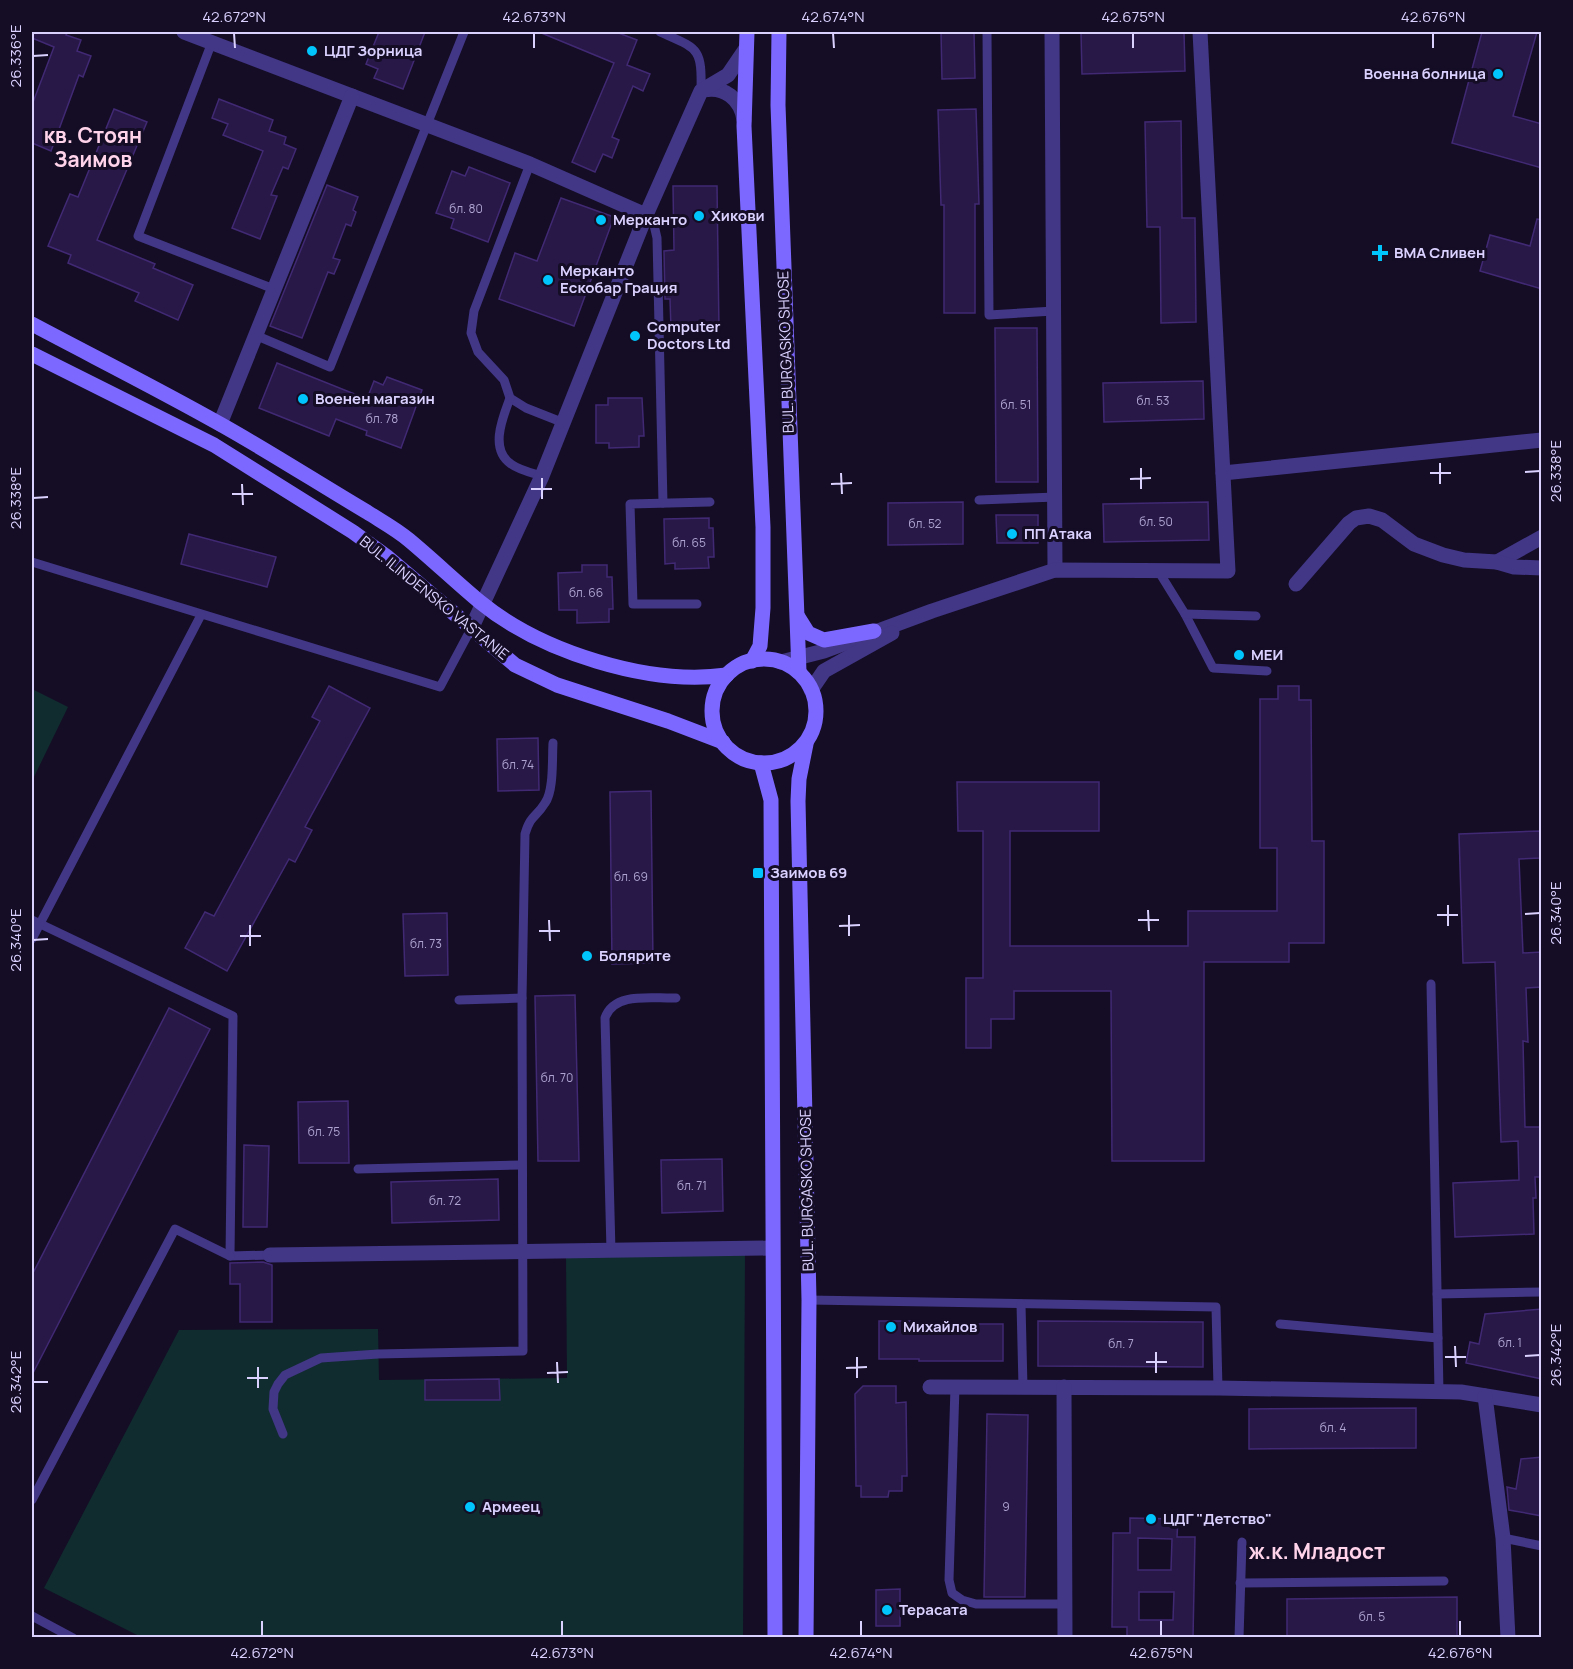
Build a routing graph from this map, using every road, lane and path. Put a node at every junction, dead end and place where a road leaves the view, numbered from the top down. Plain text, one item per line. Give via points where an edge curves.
1 (184, 32) edge
2 (464, 32) edge
3 (660, 32) edge
4 (747, 32) edge
5 (779, 32) edge
6 (987, 32) edge
7 (1052, 32) edge
8 (1200, 32) edge
9 (212, 42) junction
10 (745, 50) junction
11 (701, 91) junction
12 (352, 96) junction
13 (426, 125) junction
14 (744, 126) junction
15 (530, 164) junction
16 (646, 215) junction
17 (274, 289) junction
18 (1054, 311) junction
19 (32, 324) edge
20 (255, 335) junction
21 (32, 354) edge
22 (510, 398) junction
23 (564, 423) junction
24 (220, 424) junction
25 (1542, 440) edge
26 (1223, 473) junction
27 (542, 476) junction
28 (1056, 497) junction
29 (978, 500) dead end
30 (711, 502) dead end
31 (663, 503) junction
32 (1542, 537) edge
33 (32, 562) edge
34 (1497, 562) junction
35 (1542, 568) edge
36 (1055, 570) junction
37 (1160, 572) junction
38 (1296, 584) dead end
39 (482, 604) junction
40 (697, 604) dead end
41 (932, 611) junction
42 (1185, 614) junction
43 (201, 615) junction
44 (1256, 616) dead end
45 (798, 617) junction
46 (472, 627) junction
47 (874, 631) junction
48 (752, 661) junction
49 (781, 662) joint
50 (799, 664) junction
51 (1267, 671) dead end
52 (727, 675) junction
53 (811, 690) junction
54 (723, 742) junction
55 (553, 743) dead end
56 (806, 744) junction
57 (761, 763) junction
58 (35, 922) edge
59 (32, 939) edge
60 (1431, 984) dead end
61 (522, 998) junction
62 (676, 998) dead end
63 (459, 1000) dead end
64 (521, 1165) junction
65 (358, 1169) dead end
66 (772, 1248) junction
67 (611, 1251) junction
68 (522, 1252) junction
69 (270, 1255) joint
70 (230, 1256) junction
71 (1542, 1293) edge
72 (1437, 1294) junction
73 (808, 1300) junction
74 (1021, 1304) junction
75 (1280, 1324) dead end
76 (1438, 1338) junction
77 (930, 1387) dead end
78 (955, 1387) junction
79 (1023, 1387) junction
80 (1064, 1388) junction
81 (1218, 1388) junction
82 (1438, 1392) junction
83 (1485, 1396) junction
84 (1542, 1405) edge
85 (284, 1434) dead end
86 (32, 1500) edge
87 (1503, 1538) junction
88 (1242, 1542) dead end
89 (1542, 1546) edge
90 (1444, 1581) dead end
91 (1240, 1583) junction
92 (1065, 1604) junction
93 (32, 1616) edge
94 (73, 1638) edge
95 (775, 1638) edge
96 (806, 1638) edge
97 (1065, 1638) edge
98 (1239, 1638) edge
99 (1508, 1638) edge

1 - 9 street
2 - 13 lane
3 - 11 lane via 688,44 698,53
4 - 10 main road, BUL. BURGASKO SHOSE
5 - 45 main road, BUL. BURGASKO SHOSE via 778,115
6 - 18 lane via 989,315
7 - 18 street
8 - 26 street
9 - 12 street
9 - 17 lane via 138,236
10 - 11 street via 728,75
10 - 14 main road, BUL. BURGASKO SHOSE
11 - 14 street via 720,90 729,94 741,108
11 - 16 street
12 - 13 street
12 - 17 street
13 - 15 street
13 - 20 lane via 330,367
14 - 48 main road, BUL. BURGASKO SHOSE via 763,527 760,646
15 - 16 street
15 - 22 lane via 474,311 471,333 478,352 504,380
16 - 23 street
16 - 31 lane via 657,237
17 - 20 street
18 - 28 street
19 - 24 main road, BUL. ILINDENSKO VASTANIE
20 - 24 street
21 - 46 main road, BUL. ILINDENSKO VASTANIE via 214,446 353,532
22 - 23 lane
22 - 27 lane via 501,424 502,455 511,464
23 - 27 street
24 - 39 main road, BUL. ILINDENSKO VASTANIE via 407,538
25 - 26 street
26 - 37 street via 1228,572
27 - 39 street
28 - 29 lane
28 - 36 street
30 - 31 lane
31 - 40 lane via 630,504 633,604
32 - 34 street
33 - 43 lane
34 - 35 street
34 - 38 street via 1443,555 1414,544 1382,520 1369,516 1348,523
36 - 37 street
36 - 41 street
37 - 42 lane
39 - 46 street
39 - 52 main road, BUL. ILINDENSKO VASTANIE via 557,648 596,661 661,675
41 - 47 street
41 - 53 street via 824,671
42 - 44 lane
42 - 51 lane via 1213,668
43 - 46 lane via 440,687
43 - 58 lane
45 - 47 main road via 808,633 824,639
45 - 50 main road, BUL. BURGASKO SHOSE
46 - 54 main road, BUL. ILINDENSKO VASTANIE via 515,664 557,685
47 - 50 street
48 - 49 main road
48 - 52 main road
49 - 50 street
50 - 53 main road
52 - 54 main road via 717,690 712,709 715,729
53 - 56 main road via 816,718
54 - 57 main road via 742,758
55 - 61 lane via 549,795 529,821 525,834
56 - 57 main road via 778,761
56 - 73 main road, BUL. BURGASKO SHOSE via 798,801
57 - 66 main road via 771,800
58 - 59 lane
58 - 70 lane via 233,1016
60 - 72 lane
61 - 63 lane
61 - 64 lane
62 - 67 lane via 622,1000 610,1006 605,1018
64 - 65 lane
64 - 68 lane
66 - 67 street
66 - 95 main road
67 - 68 street
68 - 69 street
68 - 85 lane via 522,1351 321,1358 285,1375 274,1392 273,1408
69 - 70 lane
70 - 86 lane via 175,1229
71 - 72 lane
72 - 76 lane
73 - 74 lane
73 - 96 main road, BUL. BURGASKO SHOSE
74 - 79 lane
74 - 81 lane via 1216,1307
75 - 76 lane
76 - 82 lane
77 - 78 street
78 - 79 street
78 - 92 lane via 952,1593 976,1604
79 - 80 street
80 - 81 street
80 - 92 street
81 - 82 street
82 - 83 street
83 - 84 street
83 - 87 street
87 - 89 lane
87 - 99 street
88 - 91 lane
90 - 91 lane
91 - 98 lane
92 - 97 street
93 - 94 lane

